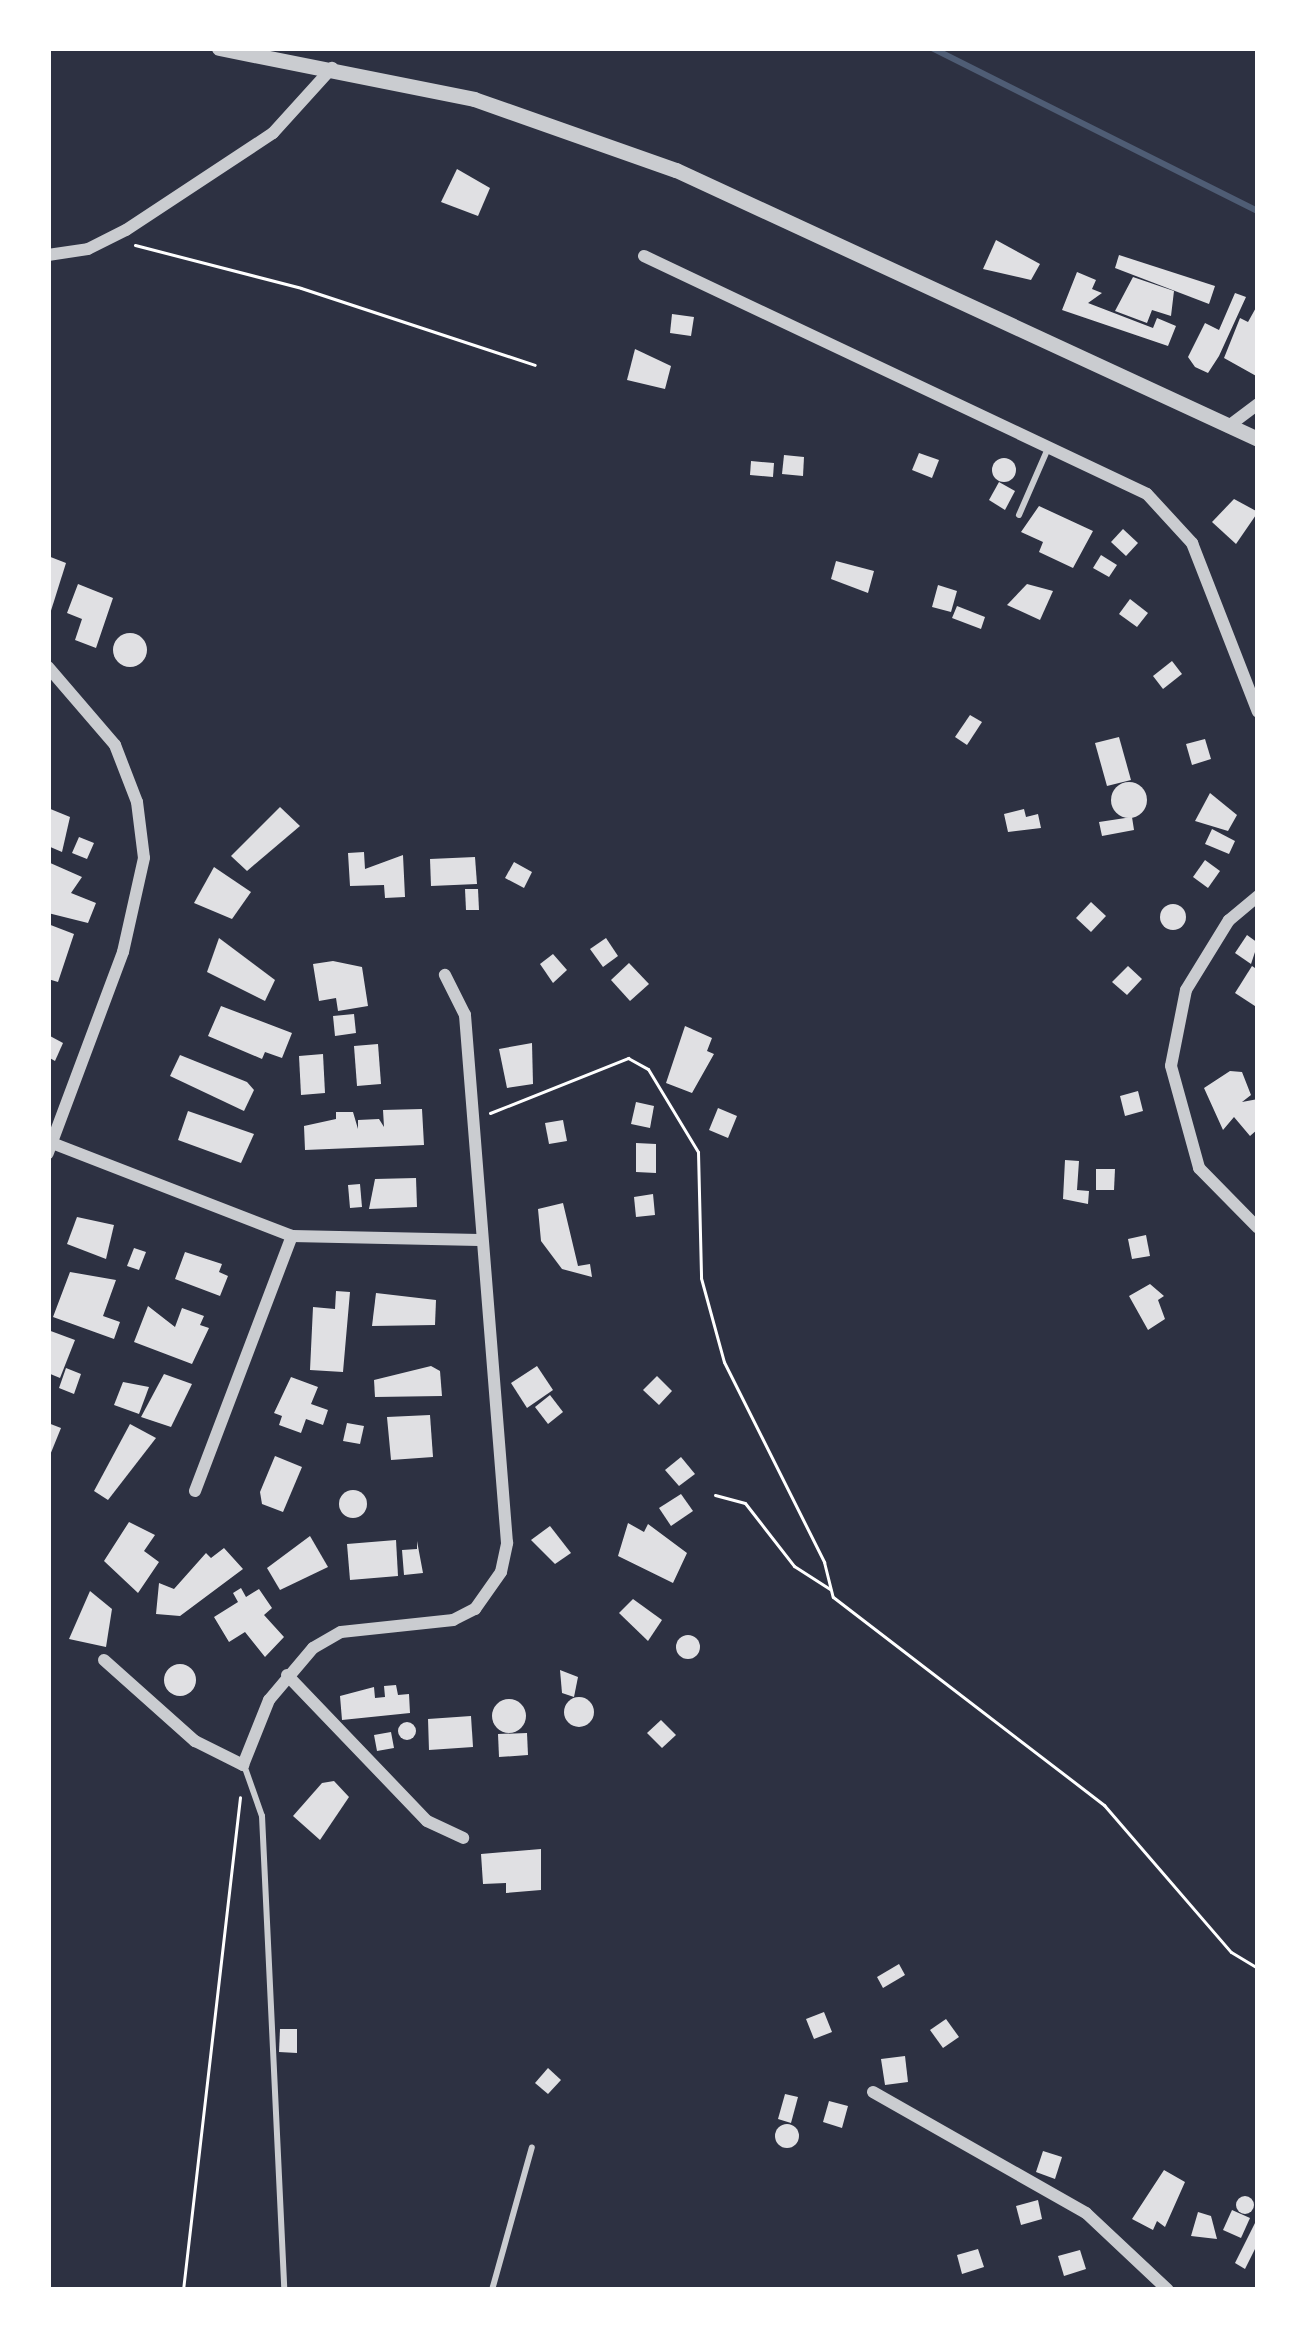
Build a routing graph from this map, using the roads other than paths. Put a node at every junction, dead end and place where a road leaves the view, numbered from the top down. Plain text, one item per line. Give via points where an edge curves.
1 (219, 48) edge
2 (333, 68) junction
3 (48, 255) edge
4 (644, 256) dead end
5 (1258, 404) edge
6 (1230, 425) junction
7 (1258, 439) edge
8 (1050, 443) junction
9 (1019, 515) dead end
10 (48, 667) edge
11 (1258, 712) edge
12 (1258, 896) edge
13 (445, 975) dead end
14 (50, 1148) edge
15 (1258, 1228) edge
16 (292, 1236) junction
17 (478, 1240) junction
18 (195, 1491) dead end
19 (104, 1660) dead end
20 (286, 1675) junction
21 (243, 1765) junction
22 (463, 1838) dead end
23 (873, 2092) dead end
24 (532, 2147) dead end
25 (284, 2290) edge
26 (492, 2290) edge
27 (1168, 2290) edge

1 - 2 street
2 - 3 street via 273,133 109,238
2 - 6 street via 474,99 676,170
4 - 8 street
5 - 6 street
6 - 7 street
8 - 9 lane
8 - 11 street via 1120,476 1171,513 1192,543
10 - 14 street via 115,745 144,838 123,952
12 - 15 street via 1229,920 1186,990 1171,1066 1199,1168
13 - 17 street via 465,1015
14 - 16 street
16 - 17 street
16 - 18 street
17 - 20 street via 507,1543 501,1572 475,1609 453,1620 340,1632
19 - 21 street via 195,1741
20 - 21 street
20 - 22 street via 427,1820
21 - 25 lane via 255,1780 262,1816
23 - 27 street via 1086,2213
24 - 26 lane

